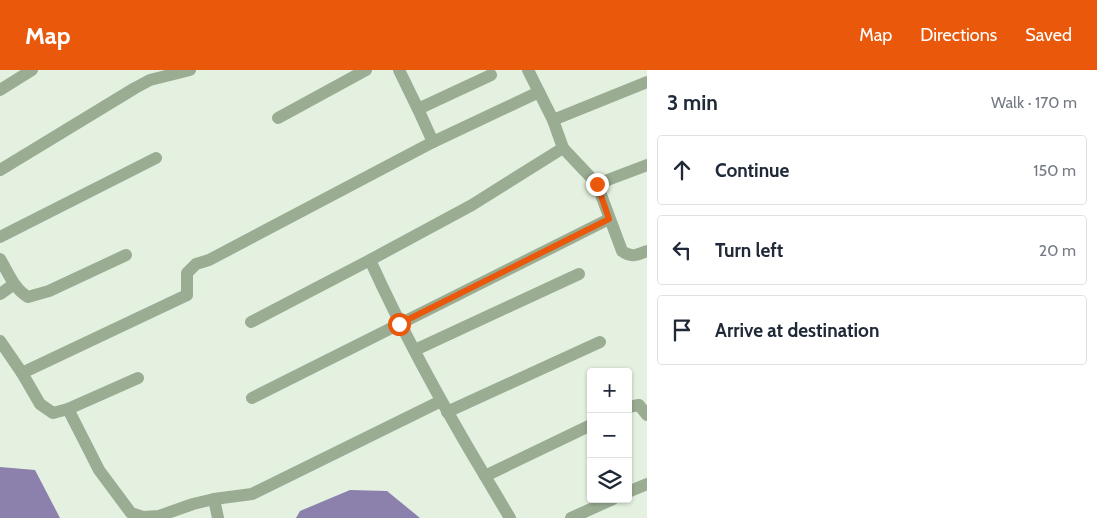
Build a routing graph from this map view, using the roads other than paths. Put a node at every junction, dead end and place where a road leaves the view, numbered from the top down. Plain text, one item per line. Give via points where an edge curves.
1 (32, 70) edge
2 (190, 70) edge
3 (366, 70) edge
4 (399, 70) edge
5 (528, 70) edge
6 (491, 75) dead end
7 (647, 82) edge
8 (0, 90) edge
9 (539, 92) junction
10 (418, 109) junction
11 (278, 118) dead end
12 (553, 120) junction
13 (433, 142) junction
14 (563, 148) junction
15 (156, 158) dead end
16 (647, 164) edge
17 (0, 170) edge
18 (597, 184) junction
19 (609, 219) junction
20 (0, 237) edge
21 (647, 251) edge
22 (126, 255) dead end
23 (0, 259) edge
24 (370, 260) junction
25 (578, 274) dead end
26 (14, 284) junction
27 (0, 294) edge
28 (251, 322) dead end
29 (399, 324) junction
30 (0, 341) edge
31 (600, 342) dead end
32 (414, 350) junction
33 (22, 373) junction
34 (138, 378) dead end
35 (252, 398) dead end
36 (632, 406) edge
37 (444, 407) junction
38 (68, 409) junction
39 (647, 415) edge
40 (587, 427) edge
41 (485, 476) junction
42 (647, 484) edge
43 (632, 490) edge
44 (214, 499) junction
45 (604, 503) edge
46 (218, 518) edge
47 (510, 518) edge
48 (571, 518) edge

1 - 8 street
2 - 17 street via 150,80
3 - 11 street
4 - 10 street
5 - 9 street
6 - 10 street
7 - 12 street
9 - 12 street
9 - 13 street
10 - 13 street
12 - 14 street
13 - 33 street via 196,264 187,273 187,295
14 - 18 street
14 - 24 street via 472,205
15 - 20 street
16 - 18 street
18 - 19 street
19 - 21 street via 622,251 635,256
19 - 29 street
22 - 26 street via 37,296 28,297
23 - 26 street
24 - 28 street
24 - 29 street
25 - 32 street
26 - 27 street
29 - 32 street
29 - 35 street
30 - 33 street
31 - 37 street
32 - 37 street
33 - 38 street via 40,404 53,413
34 - 38 street
36 - 39 street via 639,405
37 - 41 street
37 - 44 street via 252,494
38 - 44 street via 99,470 131,513 143,517 159,516
40 - 41 street
41 - 47 street
42 - 43 street
44 - 46 street
45 - 48 street

